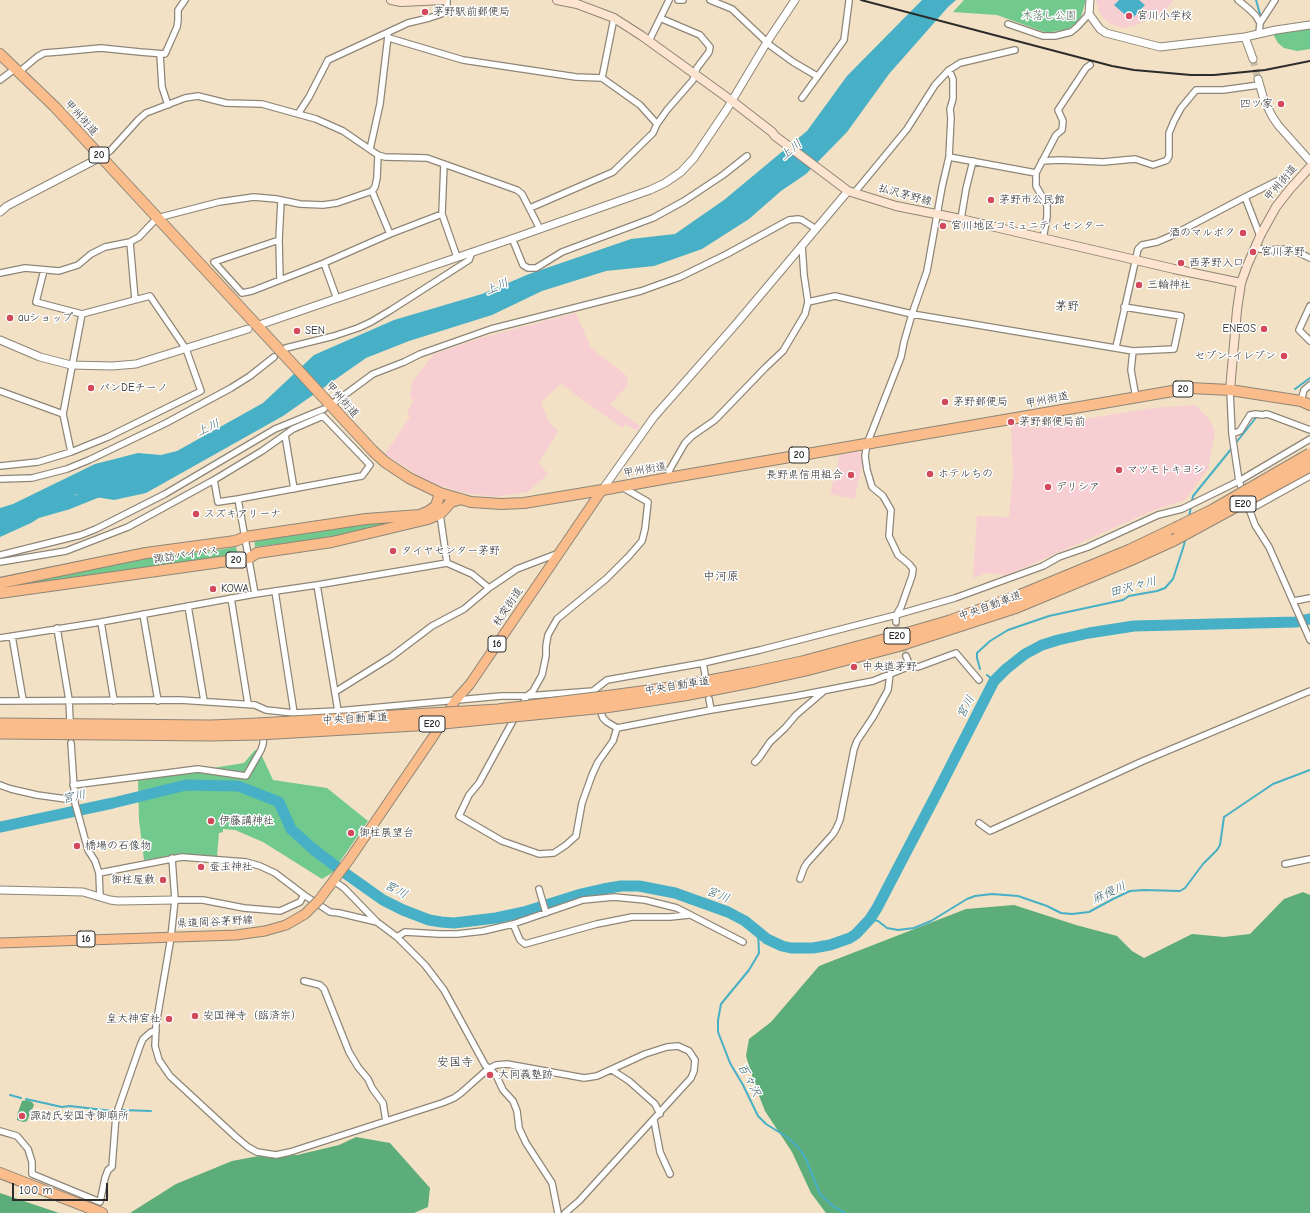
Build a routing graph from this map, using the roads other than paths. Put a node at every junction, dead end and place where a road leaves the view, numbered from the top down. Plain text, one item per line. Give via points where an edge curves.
1 (185, 0) edge
2 (391, 0) edge
3 (443, 0) edge
4 (447, 0) edge
5 (558, 0) edge
6 (669, 0) edge
7 (678, 0) edge
8 (683, 0) edge
9 (710, 0) edge
10 (795, 0) edge
11 (1090, 0) edge
12 (1238, 0) edge
13 (1275, 0) edge
14 (848, 1) edge
15 (1089, 14) junction
16 (614, 18) junction
17 (660, 18) junction
18 (1260, 23) junction
19 (1008, 24) dead end
20 (1310, 25) edge
21 (1259, 33) junction
22 (388, 35) junction
23 (1245, 37) junction
24 (649, 41) junction
25 (767, 42) junction
26 (1015, 50) dead end
27 (0, 54) edge
28 (160, 54) junction
29 (1253, 59) tunnel mouth
30 (1090, 65) dead end
31 (18, 70) junction
32 (949, 70) junction
33 (694, 75) junction
34 (817, 76) junction
35 (602, 78) junction
36 (0, 80) edge
37 (1259, 82) joint
38 (802, 98) dead end
39 (732, 101) junction
40 (168, 105) junction
41 (298, 114) junction
42 (656, 124) junction
43 (370, 149) junction
44 (378, 154) junction
45 (747, 156) dead end
46 (101, 157) junction
47 (949, 157) junction
48 (974, 161) junction
49 (1042, 161) junction
50 (1310, 161) edge
51 (444, 164) junction
52 (1310, 167) edge
53 (1036, 173) junction
54 (1281, 179) dead end
55 (372, 191) junction
56 (851, 191) junction
57 (1245, 197) junction
58 (281, 201) junction
59 (530, 208) junction
60 (0, 212) edge
61 (442, 214) junction
62 (936, 214) junction
63 (158, 218) junction
64 (961, 218) junction
65 (540, 229) junction
66 (816, 229) junction
67 (390, 234) junction
68 (1260, 236) junction
69 (1043, 239) junction
70 (279, 240) junction
71 (130, 242) junction
72 (514, 243) dead end
73 (802, 245) junction
74 (1255, 248) junction
75 (472, 252) junction
76 (457, 257) junction
77 (1310, 258) edge
78 (1135, 260) junction
79 (324, 263) junction
80 (44, 270) junction
81 (0, 273) edge
82 (280, 280) junction
83 (1241, 283) junction
84 (337, 299) junction
85 (135, 300) junction
86 (808, 302) junction
87 (1310, 306) edge
88 (1124, 307) junction
89 (82, 314) junction
90 (912, 314) junction
91 (262, 324) dead end
92 (248, 329) dead end
93 (0, 340) edge
94 (1310, 342) edge
95 (1116, 347) junction
96 (286, 348) dead end
97 (186, 349) junction
98 (1133, 351) junction
99 (274, 357) dead end
100 (71, 365) junction
101 (1310, 385) edge
102 (1230, 390) junction
103 (0, 392) edge
104 (1136, 398) junction
105 (1306, 403) edge
106 (329, 405) junction
107 (63, 414) junction
108 (1310, 430) edge
109 (1232, 434) junction
110 (285, 435) junction
111 (1310, 439) edge
112 (867, 444) junction
113 (71, 452) junction
114 (1310, 454) edge
115 (0, 466) edge
116 (1310, 466) edge
117 (1310, 476) edge
118 (668, 478) junction
119 (0, 479) edge
120 (214, 480) junction
121 (1239, 481) junction
122 (621, 486) junction
123 (294, 489) junction
124 (602, 490) junction
125 (440, 493) junction
126 (238, 499) junction
127 (461, 499) junction
128 (1248, 510) junction
129 (440, 514) junction
130 (245, 537) junction
131 (560, 553) junction
132 (0, 555) edge
133 (248, 558) junction
134 (0, 562) edge
135 (447, 563) junction
136 (0, 583) edge
137 (317, 585) junction
138 (489, 588) junction
139 (275, 591) junction
140 (0, 593) edge
141 (255, 594) junction
142 (231, 598) junction
143 (1310, 598) edge
144 (1294, 602) junction
145 (188, 606) junction
146 (143, 614) junction
147 (896, 615) junction
148 (101, 622) junction
149 (896, 622) tunnel mouth
150 (58, 628) junction
151 (12, 636) junction
152 (0, 638) edge
153 (1310, 640) edge
154 (906, 656) tunnel mouth
155 (703, 663) junction
156 (910, 666) junction
157 (705, 674) dead end
158 (890, 674) junction
159 (980, 680) dead end
160 (825, 690) junction
161 (593, 691) junction
162 (1310, 691) edge
163 (335, 692) junction
164 (527, 696) junction
165 (710, 699) dead end
166 (23, 700) junction
167 (68, 700) junction
168 (0, 701) edge
169 (114, 701) junction
170 (158, 701) junction
171 (204, 701) junction
172 (455, 701) junction
173 (605, 702) junction
174 (248, 704) junction
175 (266, 710) junction
176 (711, 710) junction
177 (338, 711) junction
178 (294, 713) junction
179 (70, 721) dead end
180 (0, 724) edge
181 (617, 728) junction
182 (258, 729) junction
183 (0, 734) edge
184 (71, 743) dead end
185 (754, 762) dead end
186 (0, 785) edge
187 (73, 785) junction
188 (392, 796) joint
189 (74, 800) junction
190 (979, 822) dead end
191 (172, 858) junction
192 (1310, 859) edge
193 (1285, 864) dead end
194 (98, 873) junction
195 (335, 879) junction
196 (800, 879) dead end
197 (0, 890) edge
198 (539, 890) dead end
199 (304, 895) junction
200 (100, 898) junction
201 (175, 900) junction
202 (545, 912) junction
203 (689, 914) junction
204 (377, 922) junction
205 (513, 924) junction
206 (171, 937) junction
207 (397, 937) junction
208 (0, 942) edge
209 (743, 942) dead end
210 (304, 981) dead end
211 (156, 1031) junction
212 (488, 1069) junction
213 (612, 1070) junction
214 (660, 1114) junction
215 (654, 1120) junction
216 (386, 1121) junction
217 (0, 1131) edge
218 (0, 1173) edge
219 (670, 1174) dead end
220 (102, 1213) edge
221 (558, 1213) edge
222 (564, 1213) edge

1 - 28 street via 178,10 177,28 165,54
2 - 3 main road
4 - 22 street via 447,8 441,14 408,23
5 - 16 main road, 払沢茅野線 via 577,4
6 - 17 street
7 - 8 street
9 - 25 street via 732,9
10 - 25 street
11 - 15 street
12 - 18 street via 1249,8
13 - 18 street
14 - 34 street via 844,40
15 - 19 street via 1071,32 1055,36 1043,36
15 - 23 street via 1096,25 1106,32 1160,47
16 - 24 main road, 払沢茅野線
16 - 35 street
17 - 24 street
17 - 33 street via 700,35 710,47
18 - 21 street
20 - 21 street
21 - 23 street
22 - 35 street via 463,60 576,77
22 - 41 street via 328,60
22 - 43 street via 380,104
23 - 29 street
24 - 33 main road, 払沢茅野線
25 - 34 street via 792,62
25 - 39 street
26 - 32 street via 960,63
27 - 31 highway, 甲州街道 / 20
28 - 31 street via 101,48 51,53 37,57
28 - 40 street via 162,87
30 - 49 street via 1058,110 1063,121 1062,130 1056,135
31 - 36 street
31 - 46 highway, 甲州街道 / 20
32 - 47 street via 953,79
32 - 56 street via 935,85 907,129
33 - 39 main road, 払沢茅野線
33 - 42 street via 693,80
34 - 38 street
35 - 42 street via 640,105
37 - 49 street via 1223,90 1196,90 1174,121 1169,133 1169,156 1165,162 1153,165 1135,159 1104,162
37 - 50 street via 1272,116
39 - 56 main road, 払沢茅野線 via 774,136
39 - 65 street via 698,153 681,172 665,183
40 - 41 street via 198,96 226,103 262,104
40 - 46 street via 138,118 110,151
41 - 43 street via 343,131
42 - 59 street via 653,133 613,172
43 - 44 street
44 - 51 street via 385,157 426,158
44 - 55 street via 377,178
45 - 72 street via 723,175 654,218 562,252 536,268 528,268 523,264
46 - 60 street
46 - 63 highway, 甲州街道 / 20
47 - 48 street
47 - 62 street
48 - 53 street
48 - 64 street
49 - 53 street
51 - 59 street via 517,190
51 - 61 street
52 - 68 main road, 甲州街道 via 1276,207
53 - 69 street via 1036,186 1047,205
54 - 57 street
55 - 58 street via 338,203 323,205
55 - 67 street
56 - 62 main road, 払沢茅野線 via 896,206
56 - 66 street
57 - 68 street
57 - 78 street via 1171,236 1142,245
58 - 63 street via 254,198 219,202
58 - 70 street
59 - 65 street
61 - 67 street
61 - 76 street
62 - 64 main road, 払沢茅野線
62 - 90 street via 927,271
63 - 71 street via 139,237
63 - 106 highway, 甲州街道 / 20
64 - 69 main road, 払沢茅野線
65 - 75 street
66 - 73 street
66 - 106 street via 802,220 789,220 680,277 641,291 491,329 420,354 373,374
67 - 79 street
68 - 74 main road, 甲州街道
69 - 78 main road, 払沢茅野線
70 - 82 street
70 - 82 street via 214,262 242,293
71 - 80 street via 91,254 78,266 60,271
71 - 85 street
73 - 86 street
73 - 124 street via 654,417
74 - 77 street via 1291,249
74 - 83 main road, 甲州街道
75 - 76 street
75 - 96 street via 469,260 370,322 334,336
76 - 84 street
78 - 83 main road, 払沢茅野線
78 - 88 street
79 - 82 street
79 - 84 street
80 - 81 street via 25,268
80 - 89 street via 36,302
83 - 102 main road, 甲州街道
84 - 91 street
85 - 89 street
85 - 97 street via 150,296
86 - 90 street via 835,296
86 - 118 street via 805,314 783,351 716,420 685,443 670,469
87 - 94 street via 1299,330
88 - 95 street
88 - 98 street via 1181,316 1174,349
89 - 100 street
90 - 95 street
90 - 112 street via 901,357
92 - 97 street
93 - 100 street via 40,357
95 - 98 street
97 - 100 street via 136,364
97 - 113 street via 201,391
98 - 104 street via 1131,370
99 - 119 street via 231,388 89,460 32,478
100 - 107 street
101 - 105 street via 1304,390
102 - 104 highway, 甲州街道 / 20 via 1190,388
102 - 105 highway, 20
102 - 109 street
103 - 107 street
104 - 112 highway, 甲州街道 / 20
106 - 125 highway, 甲州街道 / 20 via 385,462 409,478
106 - 132 street via 275,429 165,494 96,529
107 - 113 street
108 - 109 street via 1270,415 1259,414 1250,415 1240,431
109 - 121 street
110 - 120 street
110 - 123 street
110 - 123 street via 323,416 370,465 362,476
111 - 121 street
112 - 118 highway, 甲州街道 / 20
112 - 147 street via 865,456 872,487 883,496 891,510 889,536 898,555 913,569
113 - 115 street via 38,462
114 - 173 highway, 中央自動車道 / E20, bridge via 1220,506 1130,550 950,621 802,662
116 - 173 highway, 中央自動車道 / E20, bridge via 1174,540 1017,606 890,648 812,669 684,695
117 - 128 street
118 - 122 highway, 甲州街道 / 20
120 - 126 street via 218,502
120 - 134 street via 128,528 66,550
121 - 128 street
121 - 147 street via 1187,507 1158,515 1043,566 955,598
122 - 124 highway, 甲州街道 / 20
122 - 164 street via 648,502 642,540 606,580 557,619 548,635 542,674 533,691
123 - 126 street
124 - 127 highway, 甲州街道 / 20 via 524,503 484,504
124 - 131 main road, 杖突街道 / 16
125 - 127 highway, 甲州街道 / 20
125 - 130 highway, 諏訪バイパス / 20 via 436,506 420,515 366,519
126 - 130 street
127 - 129 highway, 諏訪バイパス / 20 via 451,502
128 - 144 street via 1269,547
129 - 133 highway, 諏訪バイパス / 20 via 418,522 332,542 257,553
129 - 135 street
130 - 133 street
130 - 136 highway, 諏訪バイパス / 20 via 236,541 146,553
131 - 138 street via 518,569
131 - 172 main road, 杖突街道 / 16 via 470,684
133 - 140 highway, 諏訪バイパス / 20
133 - 141 street
135 - 137 street
135 - 138 street via 472,574
137 - 139 street
137 - 163 street
138 - 163 street via 464,609 432,626 391,657
139 - 141 street
139 - 178 street
141 - 142 street
142 - 145 street
142 - 174 street
143 - 144 street
144 - 153 street
145 - 146 street
145 - 171 street
146 - 148 street
146 - 170 street
147 - 149 street
147 - 155 street
148 - 150 street
148 - 169 street
150 - 151 street
150 - 167 street
151 - 152 street
151 - 166 street
154 - 156 street
155 - 157 street
155 - 161 street via 607,680
156 - 158 street
156 - 159 street via 918,667 956,653
158 - 160 street via 873,681
158 - 196 street via 888,690 854,749 840,820 833,834 807,863
160 - 176 street
160 - 185 street via 796,715
161 - 164 street
161 - 181 street via 603,718
162 - 190 street via 1143,761 990,830
163 - 177 street
164 - 172 street
164 - 181 street via 459,816 502,841 539,854 554,853 576,836 582,803 592,775
165 - 176 street
166 - 167 street
166 - 168 street
167 - 169 street
167 - 179 street
169 - 170 street
170 - 171 street
171 - 174 street
172 - 177 street
172 - 188 main road, 杖突街道 / 16
173 - 182 highway, 中央自動車道 / E20, bridge
174 - 175 street
175 - 178 street
175 - 187 street via 263,744 246,776 198,769
176 - 181 street
177 - 178 street
180 - 182 highway, 中央自動車道 / E20 via 211,726
182 - 183 highway, 中央自動車道 / E20 via 211,735
184 - 187 street
186 - 189 street
187 - 189 street
188 - 195 main road, 県道岡谷茅野線 / 16
189 - 194 street via 84,838
191 - 194 street
191 - 199 street via 236,860 260,866 275,873
191 - 201 street
192 - 193 street
194 - 200 street
195 - 204 street
195 - 206 main road, 県道岡谷茅野線 / 16, bridge via 319,900 304,914 286,925 236,935
197 - 200 street via 76,892
198 - 202 street
199 - 201 street via 300,902 280,911 244,908 203,900
199 - 204 street via 330,912
200 - 201 street via 118,901
201 - 206 street
202 - 203 street via 583,900 614,897 645,900 677,908
202 - 205 street
203 - 205 street via 632,917 525,944 520,940
203 - 209 street
204 - 207 street
205 - 207 street via 457,934 405,932
206 - 208 main road, 県道岡谷茅野線 / 16
206 - 211 street
207 - 212 street via 414,952 444,990
210 - 216 street via 320,985 324,989 349,1052 382,1103
211 - 216 street via 155,1046 165,1070 236,1137 257,1152 276,1155 290,1152
211 - 217 street via 143,1039 116,1115 112,1167 105,1178 100,1202 32,1174 28,1149 16,1136
212 - 213 street via 507,1064 584,1078
212 - 216 street via 454,1098
212 - 221 street via 496,1075 503,1090 516,1107 526,1143 552,1183
213 - 214 street via 655,1104
213 - 214 street via 645,1054 667,1047 678,1046 689,1051 695,1060 691,1078
214 - 215 street
215 - 219 street via 660,1152
215 - 222 street via 579,1201
218 - 220 highway

